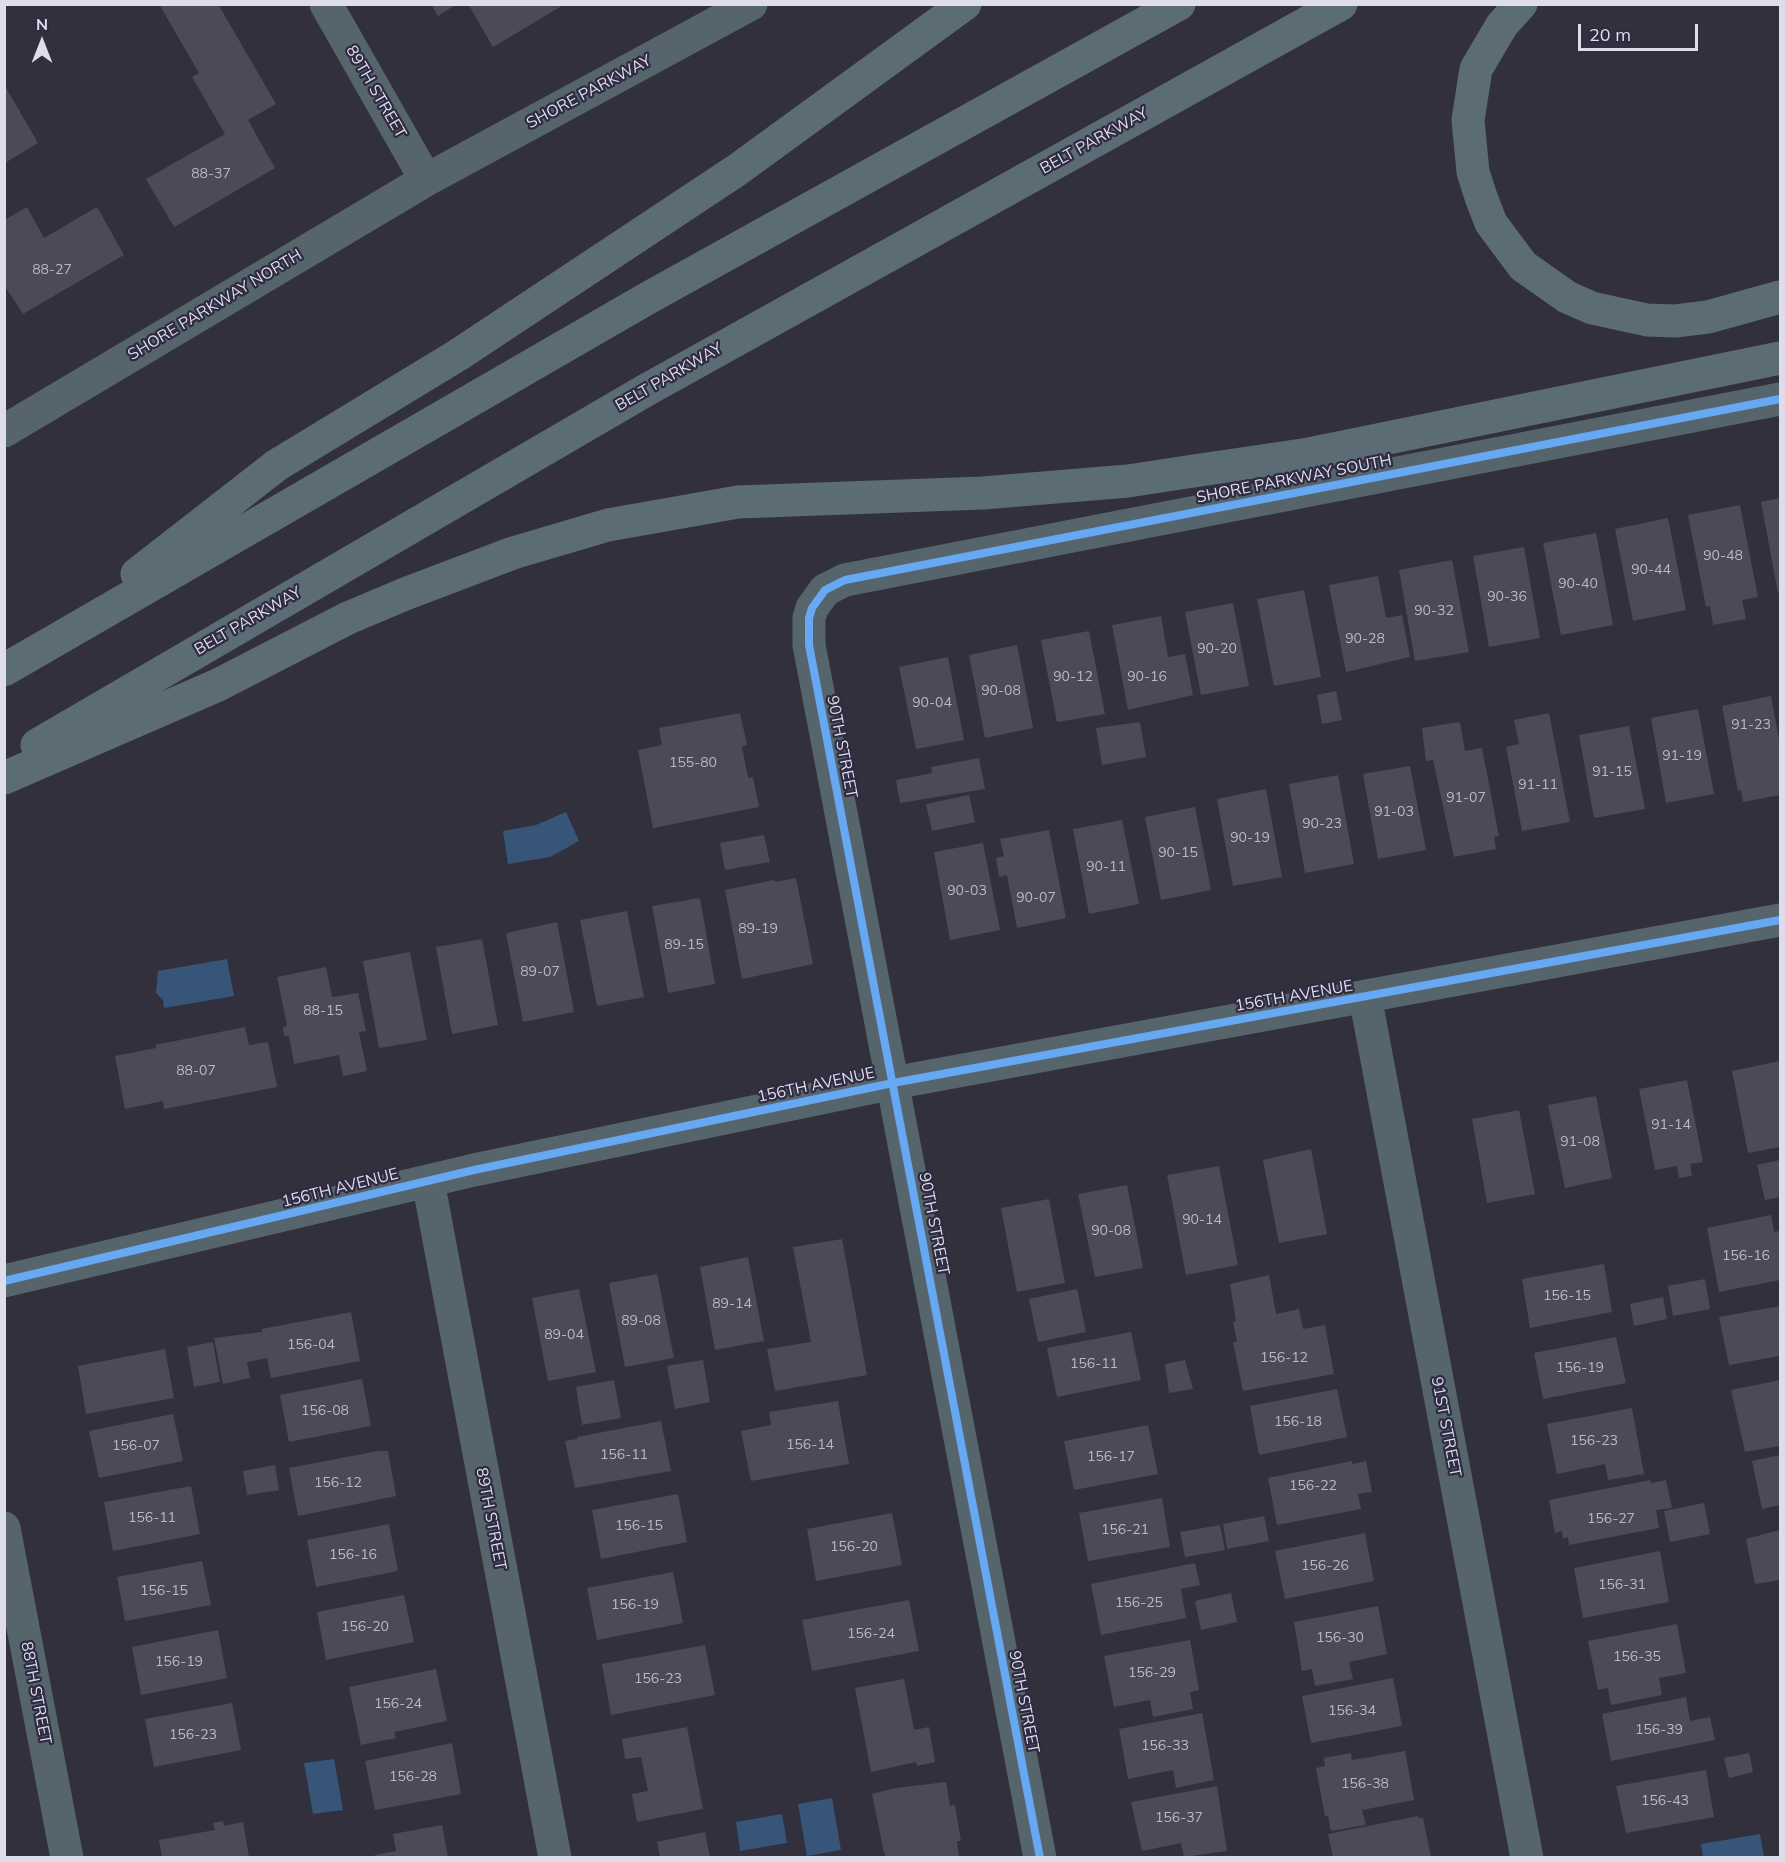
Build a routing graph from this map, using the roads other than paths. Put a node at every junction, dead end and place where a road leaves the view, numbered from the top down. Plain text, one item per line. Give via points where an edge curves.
1 (326, 4) edge
2 (751, 4) edge
3 (965, 4) edge
4 (1179, 4) edge
5 (1341, 4) edge
6 (1521, 4) edge
7 (426, 180) junction
8 (1780, 297) edge
9 (1780, 358) edge
10 (1780, 399) edge
11 (4, 431) edge
12 (818, 597) joint
13 (38, 650) junction
14 (4, 670) edge
15 (4, 764) edge
16 (4, 778) edge
17 (1780, 920) edge
18 (1365, 996) junction
19 (893, 1083) junction
20 (428, 1181) junction
21 (4, 1281) edge
22 (4, 1528) edge
23 (67, 1857) edge
24 (555, 1857) edge
25 (1040, 1857) edge
26 (1527, 1857) edge

1 - 7 street, 89TH STREET
2 - 7 street, SHORE PARKWAY
3 - 13 highway via 737,171 458,355 277,465
4 - 13 highway via 648,298
5 - 15 highway, BELT PARKWAY via 648,389
6 - 8 highway via 1502,24 1476,69 1467,120 1473,172 1484,205 1506,246 1523,266 1575,301 1647,321 1708,317
7 - 11 street, SHORE PARKWAY NORTH
9 - 16 highway via 1320,452 1118,482 983,493 738,502 608,525 513,553 405,594 218,685
10 - 12 street, SHORE PARKWAY SOUTH via 845,580
12 - 19 street, 90TH STREET via 809,618 809,645
13 - 14 highway
17 - 18 street, 156TH AVENUE
18 - 19 street, 156TH AVENUE
18 - 26 street, 91ST STREET
19 - 20 street, 156TH AVENUE
19 - 25 street, 90TH STREET
20 - 21 street, 156TH AVENUE
20 - 24 street, 89TH STREET
22 - 23 street, 88TH STREET

